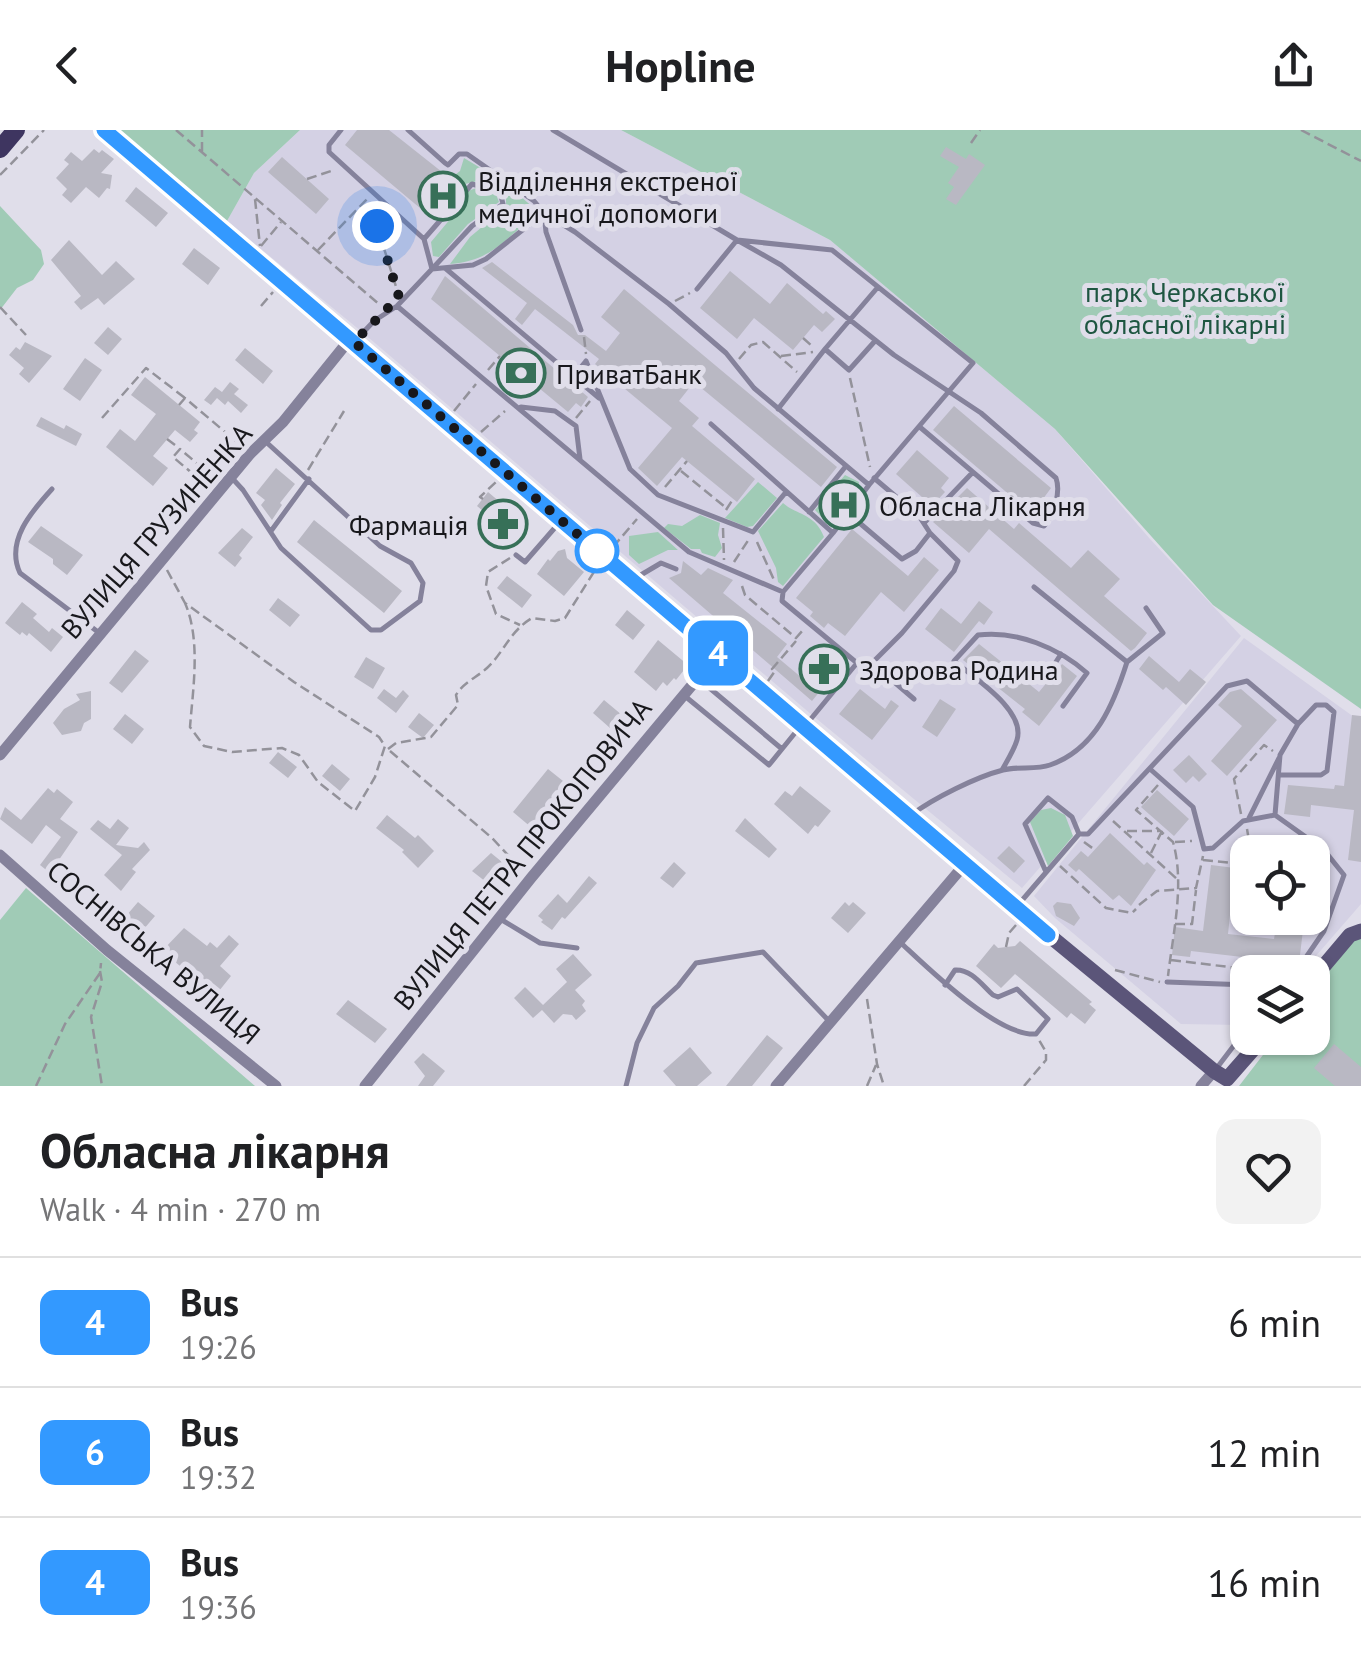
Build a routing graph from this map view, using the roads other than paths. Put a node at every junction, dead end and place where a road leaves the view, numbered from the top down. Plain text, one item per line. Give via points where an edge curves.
1 (16, 130) edge
2 (104, 130) edge
3 (341, 130) edge
4 (408, 130) edge
5 (553, 130) edge
6 (0, 149) edge
7 (544, 214) junction
8 (424, 239) junction
9 (737, 240) junction
10 (445, 268) junction
11 (432, 269) junction
12 (878, 287) junction
13 (697, 289) road end
14 (397, 306) junction
15 (849, 321) junction
16 (580, 330) road end
17 (352, 341) junction
18 (875, 341) junction
19 (823, 350) junction
20 (573, 377) junction
21 (950, 392) junction
22 (598, 397) junction
23 (515, 405) junction
24 (778, 408) junction
25 (711, 424) dead end
26 (922, 428) junction
27 (265, 441) junction
28 (580, 460) junction
29 (846, 466) junction
30 (974, 472) junction
31 (231, 477) junction
32 (306, 477) junction
33 (872, 482) junction
34 (52, 488) dead end
35 (786, 492) junction
36 (808, 512) junction
37 (849, 514) junction
38 (561, 520) junction
39 (925, 522) junction
40 (270, 531) junction
41 (832, 533) junction
42 (930, 533) junction
43 (516, 554) road end
44 (676, 569) dead end
45 (632, 580) junction
46 (1034, 587) dead end
47 (783, 592) junction
48 (1146, 608) dead end
49 (100, 634) junction
50 (718, 654) junction
51 (1061, 654) junction
52 (1127, 662) junction
53 (858, 663) junction
54 (872, 663) junction
55 (1047, 676) dead end
56 (698, 678) junction
57 (684, 695) junction
58 (914, 699) dead end
59 (1063, 706) dead end
60 (1298, 724) junction
61 (803, 726) junction
62 (782, 749) junction
63 (0, 754) edge
64 (1280, 755) junction
65 (1150, 769) junction
66 (1002, 770) junction
67 (1279, 775) junction
68 (1275, 815) junction
69 (909, 816) junction
70 (1246, 820) junction
71 (1080, 834) junction
72 (0, 855) edge
73 (964, 864) junction
74 (1046, 872) junction
75 (1017, 916) junction
76 (499, 918) junction
77 (1356, 934) edge
78 (899, 941) junction
79 (577, 948) dead end
80 (1308, 955) edge
81 (1330, 961) edge
82 (1167, 982) road end
83 (945, 984) junction
84 (1230, 984) edge
85 (830, 1022) junction
86 (1237, 1055) edge
87 (1248, 1055) edge
88 (1227, 1079) edge
89 (276, 1086) edge
90 (365, 1086) edge
91 (626, 1086) edge
92 (776, 1086) edge
93 (1201, 1086) edge

1 - 6 main road
2 - 17 street
3 - 8 lane via 328,147
4 - 7 lane via 448,164 463,152 486,165
5 - 9 lane
7 - 10 lane via 486,259
7 - 16 lane
7 - 24 lane via 669,304
8 - 11 lane
8 - 11 lane via 472,184 502,195 503,204
9 - 12 lane via 832,250
9 - 13 lane
9 - 15 lane via 781,265
10 - 11 lane
10 - 20 lane
11 - 14 lane
12 - 15 lane
12 - 21 lane via 973,363
14 - 17 lane
14 - 23 lane
15 - 18 lane
15 - 19 lane
17 - 27 street, ВУЛИЦЯ ГРУЗИНЕНКА
17 - 38 street
18 - 19 lane via 849,370
18 - 21 lane
19 - 24 lane
20 - 22 lane
20 - 22 lane via 586,360
21 - 26 lane
21 - 30 lane via 1056,478 1049,522 1036,524
22 - 35 lane via 630,469 658,495 753,532
23 - 28 lane
23 - 28 lane via 555,411 576,426
24 - 29 lane
25 - 35 lane
26 - 30 lane
26 - 33 lane
27 - 31 street, ВУЛИЦЯ ГРУЗИНЕНКА
27 - 32 lane
28 - 47 lane via 689,552
29 - 33 lane
29 - 36 lane
30 - 39 lane
31 - 40 lane
31 - 49 street, ВУЛИЦЯ ГРУЗИНЕНКА via 158,555
32 - 40 lane
32 - 40 lane via 380,546 410,564 424,583 420,601 372,630
33 - 37 lane
33 - 39 lane
34 - 49 lane via 26,517 16,566
35 - 36 lane
36 - 41 lane
37 - 41 lane
37 - 42 lane via 902,559
38 - 43 lane via 525,562
38 - 45 street
39 - 42 lane
41 - 47 lane
42 - 54 lane via 958,560 956,566
44 - 45 lane via 661,563
45 - 50 street
46 - 52 lane
47 - 53 lane via 782,602
48 - 52 lane via 1163,633
49 - 63 street, ВУЛИЦЯ ГРУЗИНЕНКА
50 - 56 street, ВУЛИЦЯ ПЕТРА ПРОКОПОВИЧА
50 - 61 street
51 - 55 lane
51 - 59 lane via 1087,672
51 - 66 lane via 989,634 978,635 954,661 1018,722 1018,738
52 - 66 lane via 1114,703 1090,740 1051,765
53 - 54 lane
53 - 61 lane
54 - 58 lane
56 - 57 street, ВУЛИЦЯ ПЕТРА ПРОКОПОВИЧА
56 - 62 lane
57 - 62 lane via 769,765
57 - 76 street, ВУЛИЦЯ ПЕТРА ПРОКОПОВИЧА
60 - 64 lane
60 - 65 lane via 1246,681 1228,686
60 - 67 lane via 1316,705 1334,712 1327,772
61 - 62 lane
61 - 69 street
64 - 67 lane
64 - 70 lane
65 - 70 lane via 1193,807 1204,849
65 - 71 lane via 1088,834
66 - 69 lane
67 - 68 lane
68 - 70 lane
68 - 80 lane via 1324,850 1344,875
69 - 73 street
71 - 74 lane
71 - 74 lane via 1072,817 1048,798 1024,824
72 - 89 street, СОСНІВСЬКА ВУЛИЦЯ
73 - 75 street
73 - 78 street
74 - 75 lane
75 - 88 street
76 - 79 lane via 540,942
76 - 90 street, ВУЛИЦЯ ПЕТРА ПРОКОПОВИЧА
77 - 81 street
78 - 83 lane
78 - 85 street
82 - 84 lane
83 - 83 lane via 1029,1035 1048,1019 1024,992 998,997 969,972 955,970
85 - 91 lane via 764,952 696,963 654,1008
85 - 92 street
86 - 88 lane
87 - 88 street
88 - 93 street

